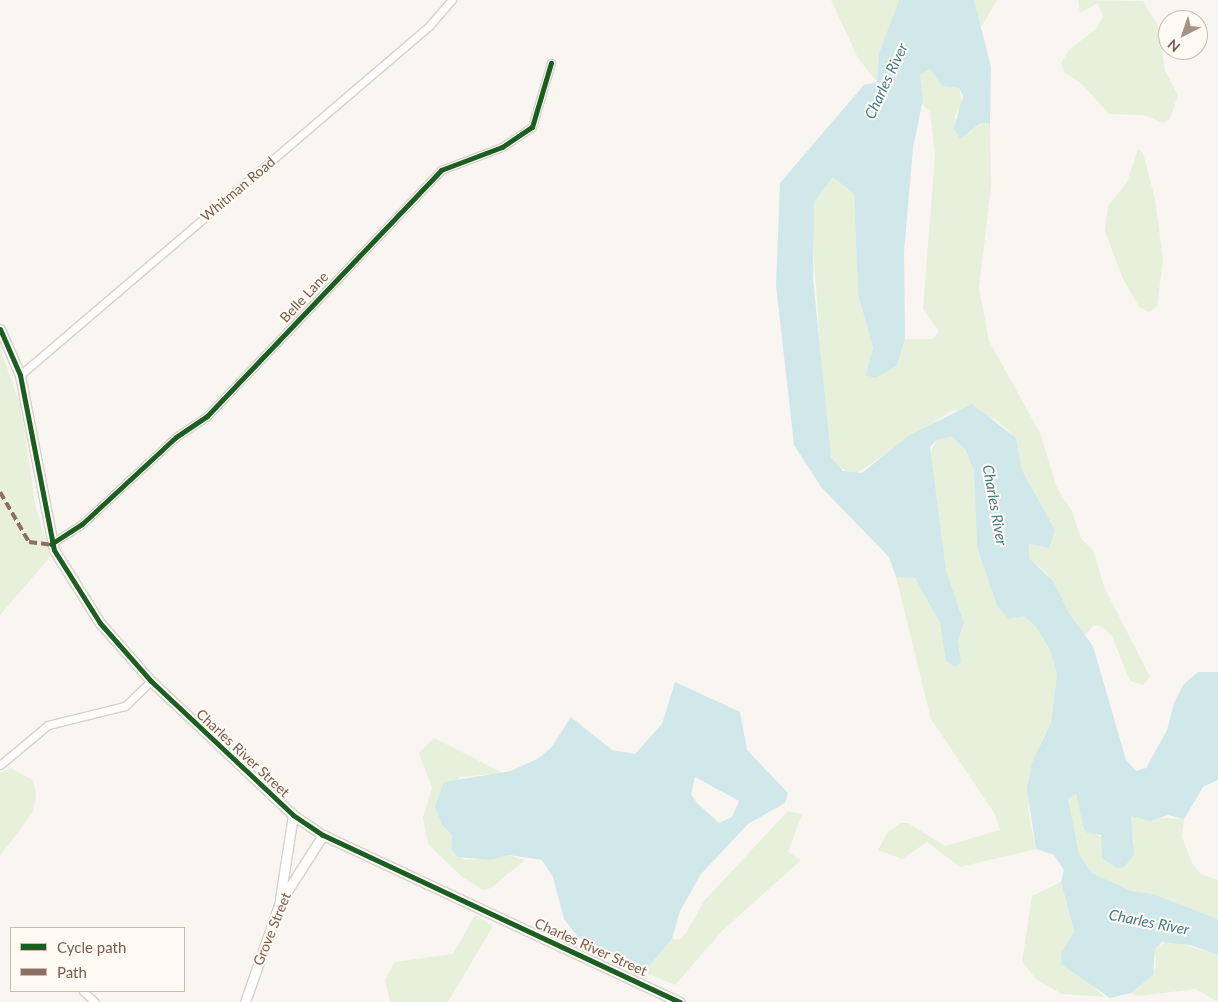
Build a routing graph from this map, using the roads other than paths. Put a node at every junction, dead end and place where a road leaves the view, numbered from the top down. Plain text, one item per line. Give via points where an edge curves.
1 (452, 0) edge
2 (551, 63) dead end
3 (0, 328) edge
4 (20, 375) junction
5 (52, 544) junction
6 (151, 681) junction
7 (0, 764) edge
8 (293, 815) junction
9 (323, 835) junction
10 (280, 902) junction
11 (84, 992) edge
12 (95, 1002) edge
13 (245, 1002) edge
14 (680, 1002) edge

1 - 4 street, Whitman Road via 429,26
2 - 5 street, Belle Lane via 532,127 502,147 441,170 207,416 176,438 82,524
3 - 4 street, Charles River Street
4 - 5 street, Charles River Street
5 - 6 street, Charles River Street via 78,594
6 - 7 street via 125,706 48,725
6 - 8 street, Charles River Street
8 - 9 street, Charles River Street
8 - 10 street
9 - 10 street, Grove Street
9 - 14 street, Charles River Street
10 - 13 street, Grove Street
11 - 12 street

